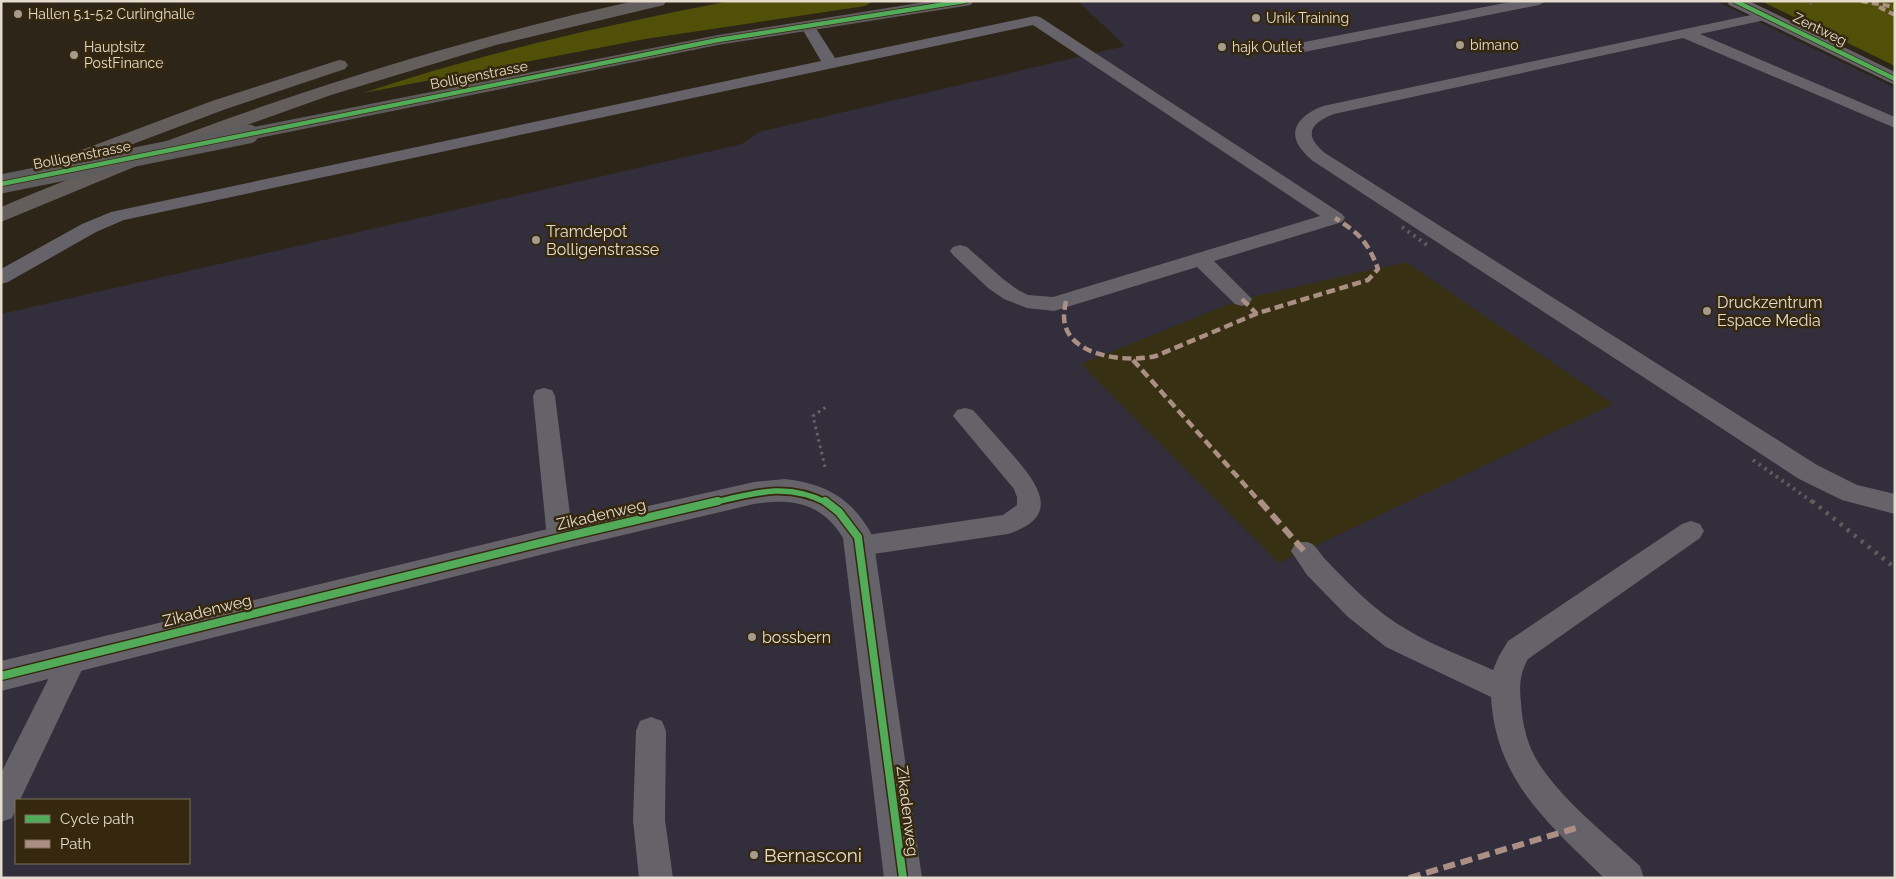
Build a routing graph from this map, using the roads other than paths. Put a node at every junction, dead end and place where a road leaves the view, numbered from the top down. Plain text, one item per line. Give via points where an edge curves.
1 (579, 1) edge
2 (658, 1) edge
3 (965, 1) edge
4 (1538, 1) edge
5 (1735, 1) edge
6 (536, 11) dead end
7 (1765, 16) junction
8 (807, 26) junction
9 (1684, 33) junction
10 (1299, 48) dead end
11 (357, 59) dead end
12 (830, 62) junction
13 (1895, 79) edge
14 (1895, 123) edge
15 (1, 184) edge
16 (1, 189) edge
17 (1, 216) edge
18 (960, 251) dead end
19 (1200, 259) junction
20 (1, 278) edge
21 (1242, 299) dead end
22 (544, 396) dead end
23 (965, 416) dead end
24 (1895, 504) edge
25 (1691, 531) dead end
26 (560, 538) junction
27 (860, 546) junction
28 (1304, 551) dead end
29 (74, 657) junction
30 (1, 676) edge
31 (1505, 690) junction
32 (651, 731) dead end
33 (1, 807) edge
34 (656, 878) edge
35 (903, 878) edge
36 (1628, 878) edge

1 - 6 highway
2 - 17 highway via 533,29 315,92 145,155
3 - 8 main road, Bolligenstrasse
4 - 10 lane
5 - 7 street, Zentweg
7 - 9 lane
7 - 13 street, Zentweg
8 - 12 lane
8 - 15 main road, Bolligenstrasse, bridge via 648,54
9 - 14 lane
9 - 24 lane via 1329,110 1308,120 1302,136 1306,146 1319,157 1808,472 1851,493
11 - 16 highway via 219,105
12 - 19 lane via 1035,20 1336,218
12 - 20 lane via 118,216 89,228
18 - 19 lane via 1008,293 1036,303 1054,304
19 - 21 lane
22 - 26 lane
23 - 27 lane via 1023,483 1030,495 1029,508 1008,524
25 - 31 lane via 1518,650 1509,666
26 - 27 street, Zikadenweg via 761,492 793,491 835,507 847,518
26 - 29 street, Zikadenweg
27 - 35 street, Zikadenweg
28 - 31 lane via 1358,610 1396,638
29 - 30 street, Zikadenweg
29 - 33 lane
31 - 36 lane via 1515,746 1529,775 1562,814
32 - 34 lane via 649,820

